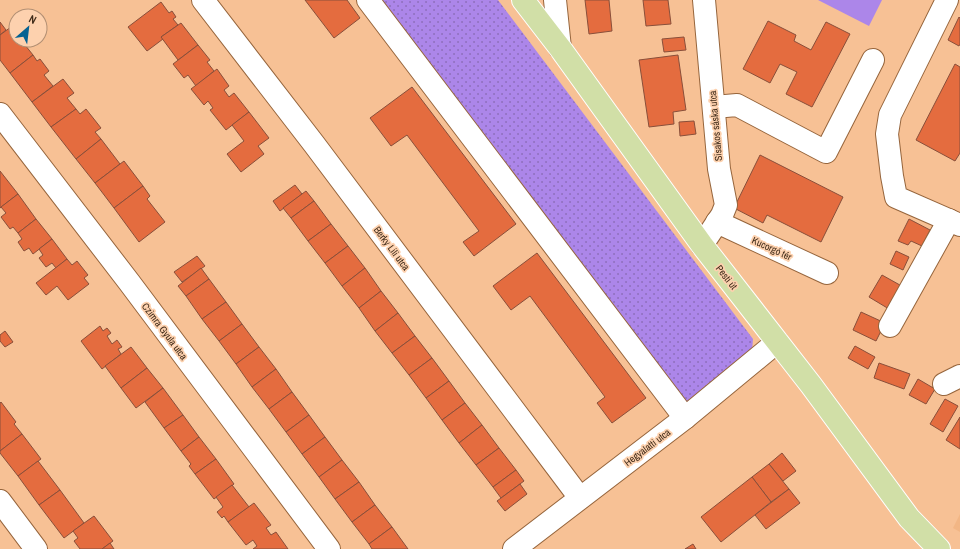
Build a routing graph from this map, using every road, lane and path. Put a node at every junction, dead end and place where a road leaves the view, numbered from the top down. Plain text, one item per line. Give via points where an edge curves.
1 (203, 0) edge
2 (368, 0) edge
3 (523, 0) edge
4 (555, 0) edge
5 (704, 0) edge
6 (947, 0) edge
7 (560, 48) junction
8 (873, 60) dead end
9 (714, 108) junction
10 (0, 114) edge
11 (717, 222) junction
12 (955, 222) edge
13 (702, 245) junction
14 (827, 273) dead end
15 (890, 326) dead end
16 (777, 342) junction
17 (685, 418) junction
18 (580, 498) junction
19 (0, 501) edge
20 (36, 549) edge
21 (329, 549) edge
22 (514, 549) edge
23 (939, 549) edge

1 - 18 street, Berky Lili utca
2 - 17 street
3 - 7 main road, Pesti út
4 - 7 street
5 - 9 street, Sisakos sáska utca
6 - 12 street via 890,115 887,134 896,197
7 - 13 main road, Pesti út
8 - 9 street via 826,152 737,106
9 - 11 street, Sisakos sáska utca via 719,169 726,205
10 - 21 street, Czimra Gyula utca
11 - 13 street, Sisakos sáska utca
11 - 14 street, Kucorgó tér
12 - 15 street
13 - 16 main road, Pesti út
16 - 17 street, Hegyalatti utca
16 - 23 main road, Pesti út via 909,518
17 - 18 street, Hegyalatti utca
18 - 22 street, Hegyalatti utca
19 - 20 street

